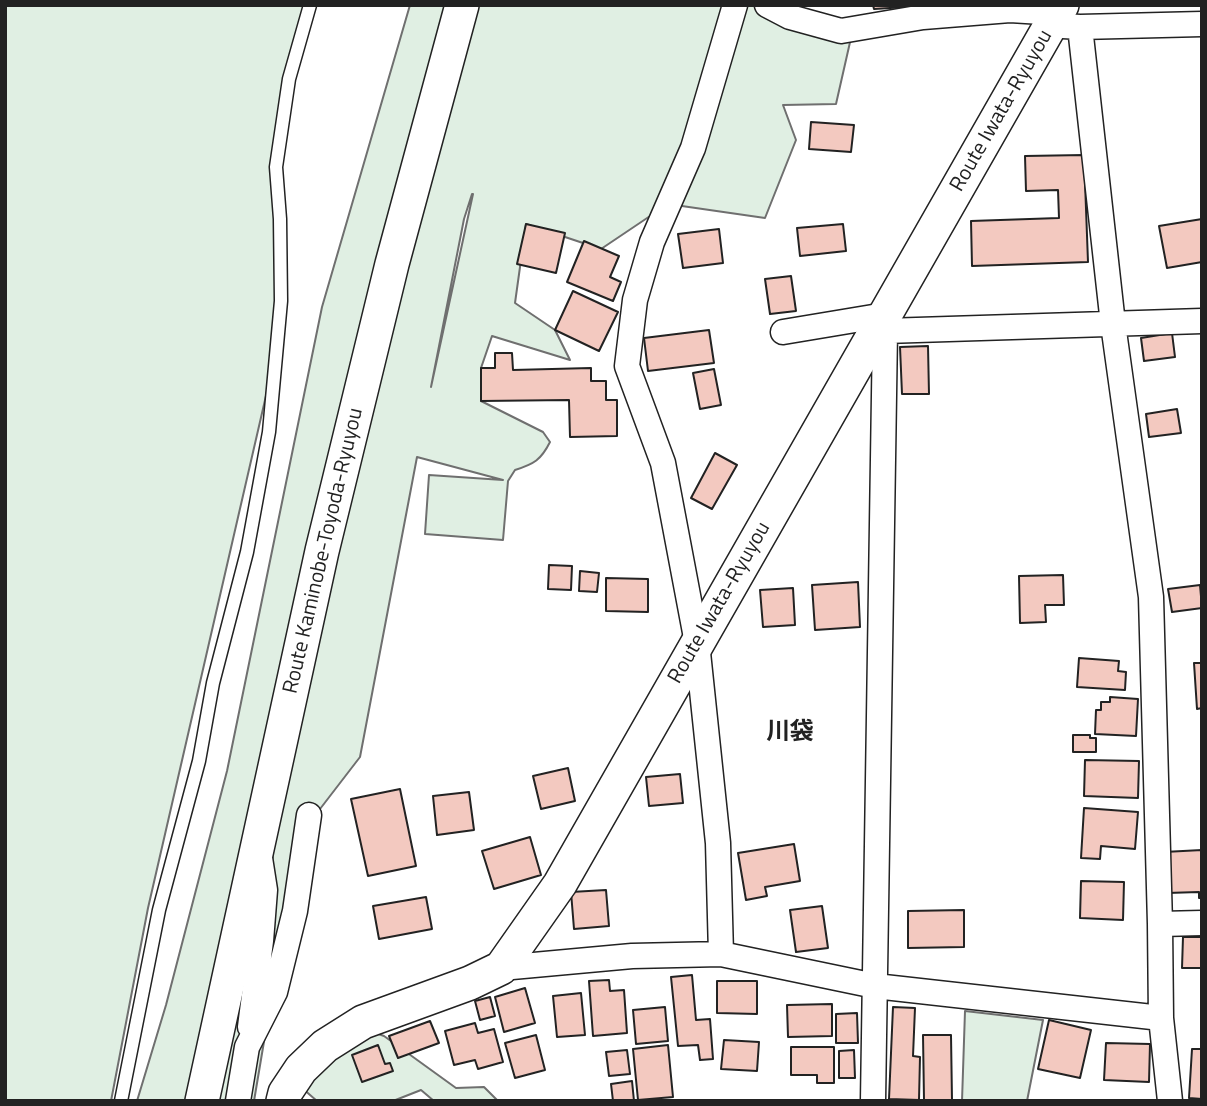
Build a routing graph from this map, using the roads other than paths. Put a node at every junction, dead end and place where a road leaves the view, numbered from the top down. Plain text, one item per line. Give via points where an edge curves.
1 (310, 5) edge
2 (462, 5) edge
3 (735, 5) edge
4 (767, 5) edge
5 (1063, 17) edge
6 (1202, 24) edge
7 (1202, 321) edge
8 (883, 324) junction
9 (1112, 324) junction
10 (783, 332) dead end
11 (697, 643) junction
12 (309, 815) dead end
13 (258, 843) junction
14 (1202, 923) edge
15 (1160, 924) junction
16 (721, 954) junction
17 (501, 968) junction
18 (875, 986) junction
19 (1161, 1018) junction
20 (247, 1047) junction
21 (121, 1101) edge
22 (202, 1101) edge
23 (237, 1101) edge
24 (248, 1101) edge
25 (283, 1101) edge
26 (873, 1101) edge
27 (1170, 1101) edge

1 - 21 lane via 289,79 276,167 281,300 270,432 247,552 213,683 200,761 159,910
2 - 13 main road, Route Kaminobe-Toyoda-Ryuyou via 322,551
3 - 11 street via 693,148 648,254 635,300 627,366 663,463
4 - 5 street via 790,17 841,31 923,17 1010,10
5 - 6 street
5 - 8 main road, Route Iwata-Ryuyou
5 - 9 street
7 - 9 street
8 - 9 street
8 - 10 street
8 - 11 main road, Route Iwata-Ryuyou
8 - 18 street
9 - 15 street via 1151,597
11 - 16 street via 719,843
11 - 17 main road, Route Iwata-Ryuyou via 560,884
12 - 20 street via 295,911 275,992
13 - 20 street via 265,890
13 - 22 main road, Route Kaminobe-Toyoda-Ryuyou
14 - 15 street
15 - 19 street
16 - 17 street via 632,956
16 - 18 street
17 - 25 main road, Route Iwata-Ryuyou via 363,1022 301,1069
18 - 19 street
18 - 26 street
19 - 27 street
20 - 23 street
20 - 24 street

